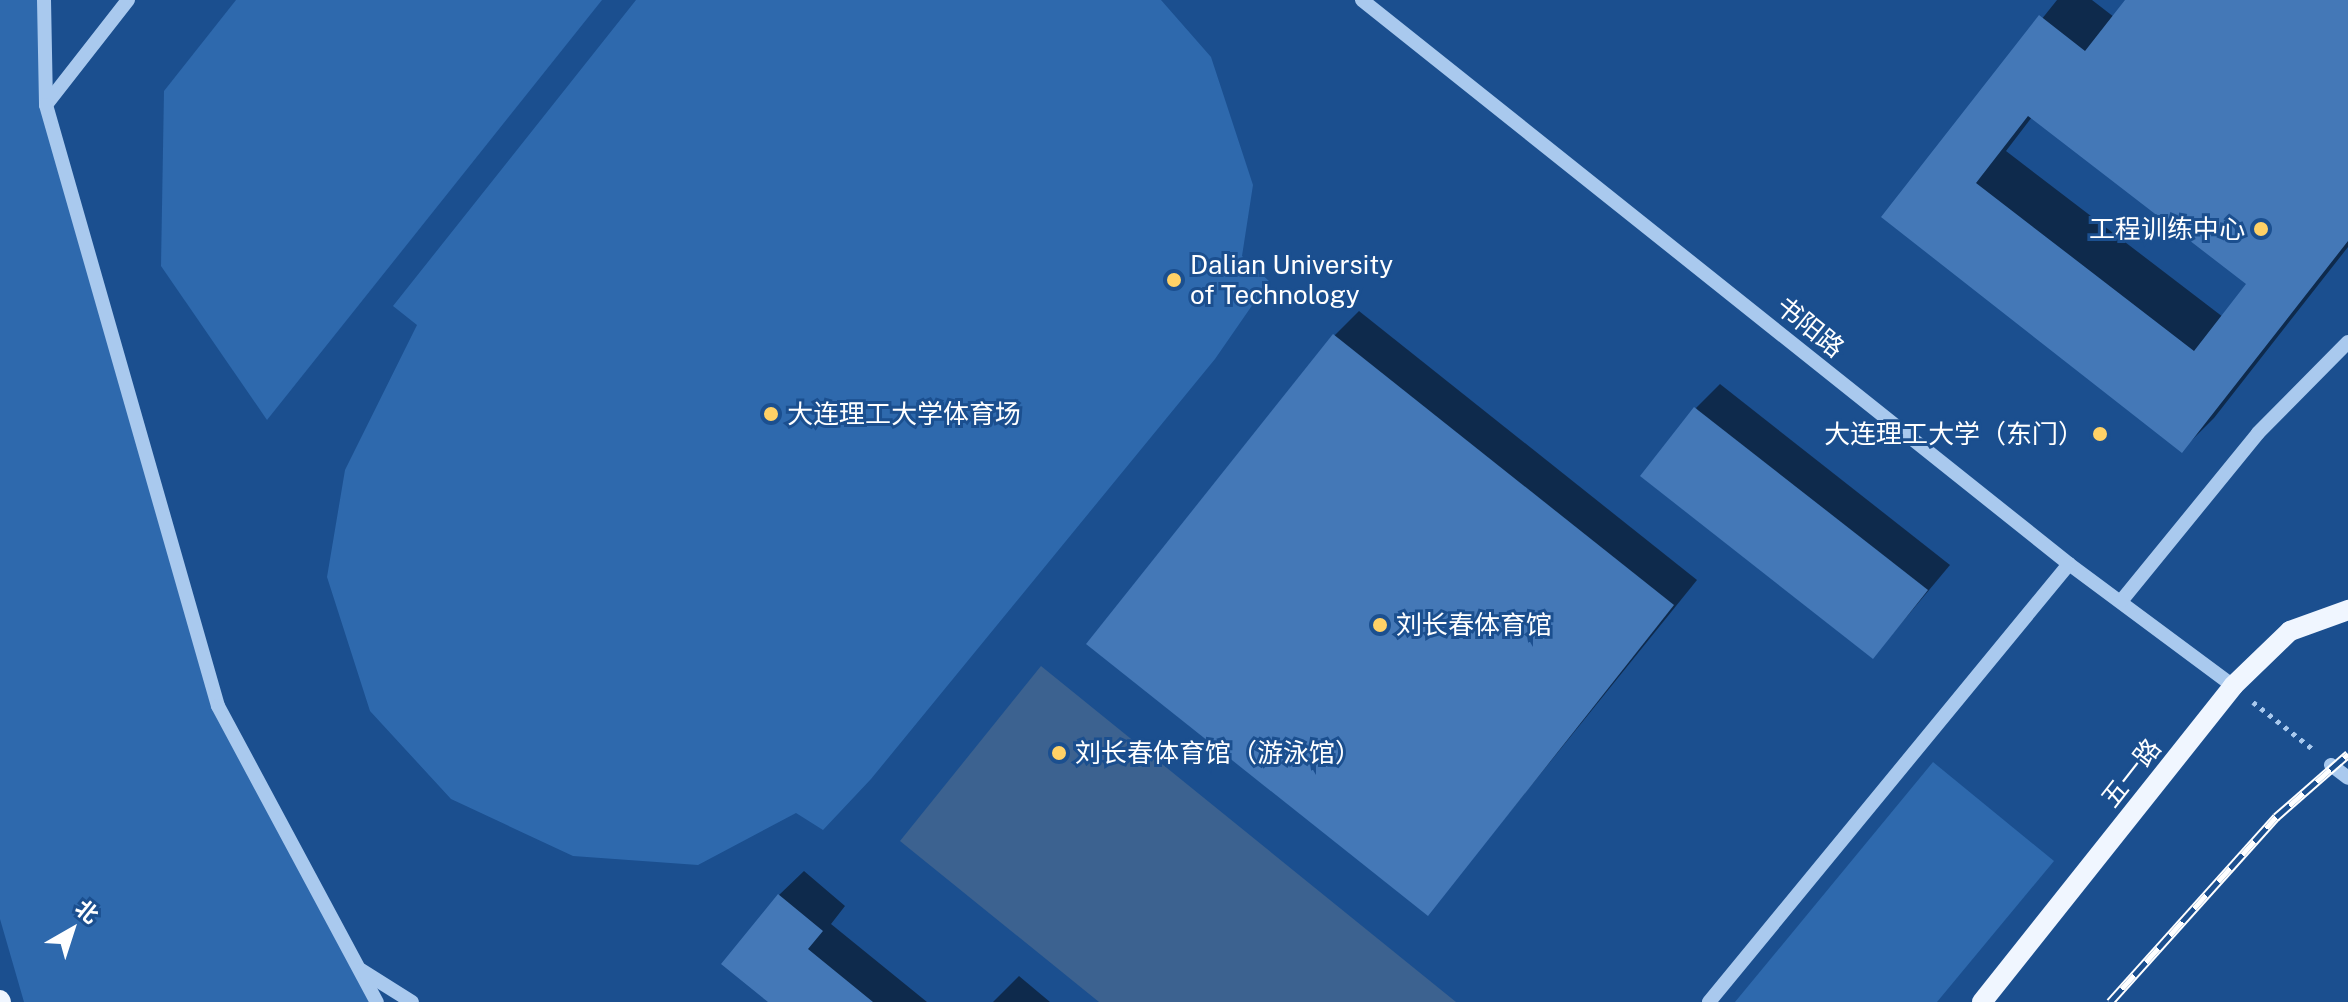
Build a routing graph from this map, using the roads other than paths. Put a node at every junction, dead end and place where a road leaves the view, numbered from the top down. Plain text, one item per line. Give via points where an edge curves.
1 (44, 0) edge
2 (128, 0) edge
3 (1362, 0) edge
4 (46, 105) junction
5 (2348, 342) edge
6 (2069, 564) junction
7 (2122, 600) junction
8 (2348, 610) edge
9 (2233, 686) junction
10 (2331, 765) road end
11 (2348, 778) edge
12 (357, 968) junction
13 (377, 1002) edge
14 (412, 1002) edge
15 (1709, 1002) edge
16 (1982, 1002) edge

1 - 4 street
2 - 4 street
3 - 6 street, 书阳路
4 - 12 street via 218,706
5 - 7 street via 2258,433
6 - 7 street, 书阳路
6 - 15 street
7 - 9 street, 书阳路
8 - 9 main road, 五一路 via 2290,631
9 - 16 main road, 五一路
10 - 11 street
12 - 13 street
12 - 14 street

